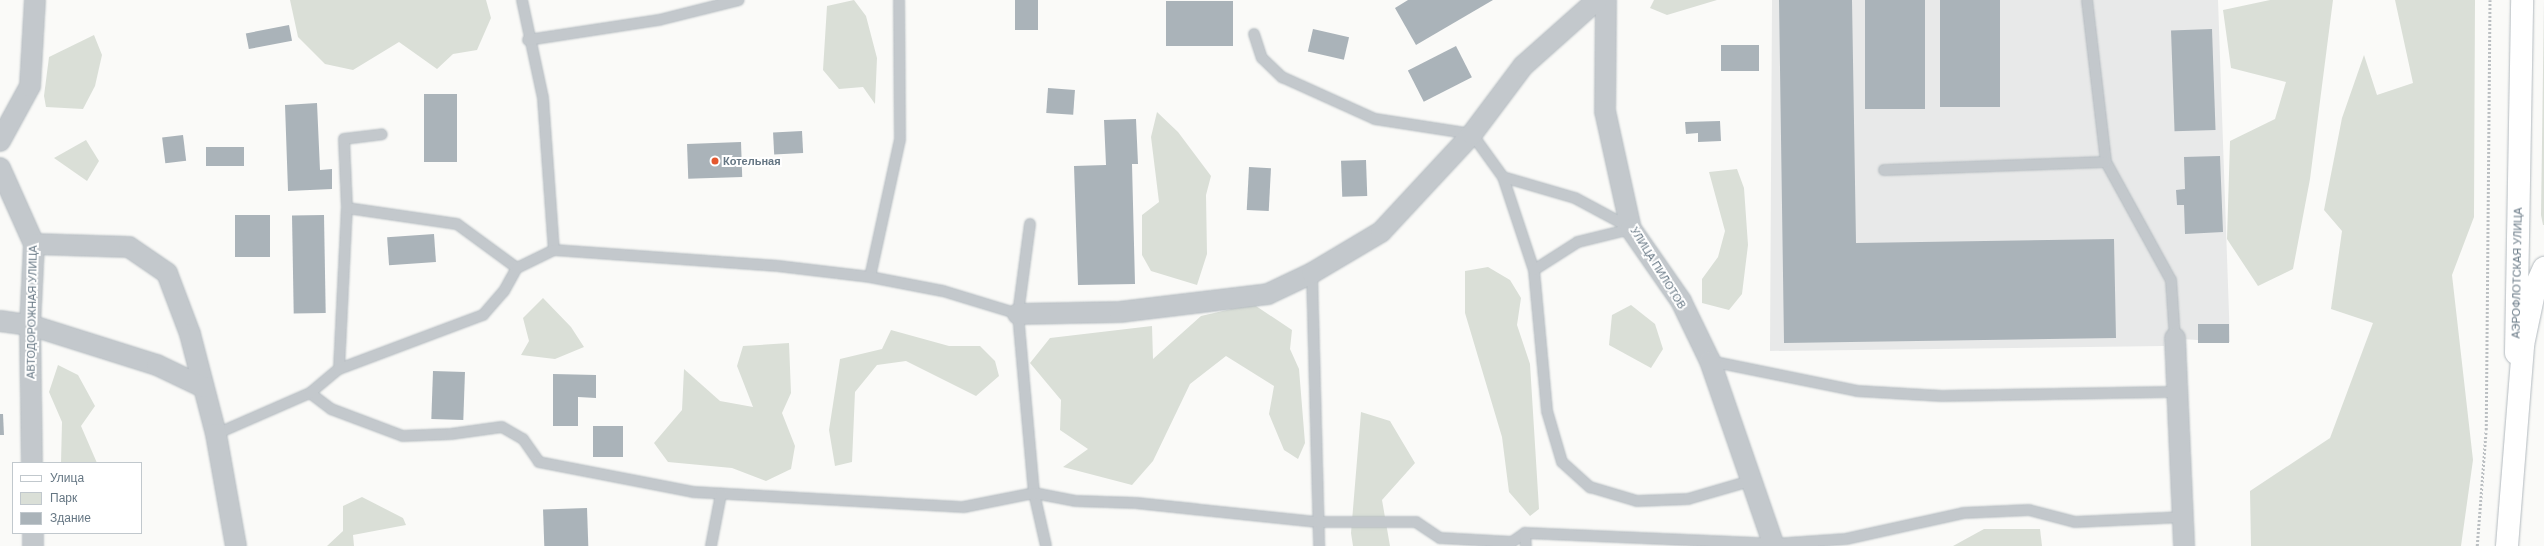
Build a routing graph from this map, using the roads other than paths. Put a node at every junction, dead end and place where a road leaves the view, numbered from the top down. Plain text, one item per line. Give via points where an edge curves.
1 (35, 0) edge
2 (522, 0) edge
3 (739, 0) edge
4 (898, 0) edge
5 (1597, 0) edge
6 (1606, 0) edge
7 (2087, 0) edge
8 (2522, 0) edge
9 (1254, 34) dead end
10 (528, 40) junction
11 (382, 134) dead end
12 (1472, 134) junction
13 (0, 141) edge
14 (2106, 162) junction
15 (0, 168) edge
16 (1884, 170) dead end
17 (1503, 177) junction
18 (347, 208) junction
19 (1030, 224) dead end
20 (1631, 229) junction
21 (34, 244) junction
22 (554, 250) junction
23 (517, 268) junction
24 (2544, 268) edge
25 (1534, 270) junction
26 (1312, 273) junction
27 (870, 277) junction
28 (1018, 314) junction
29 (0, 321) edge
30 (30, 325) junction
31 (2175, 338) joint
32 (1710, 361) junction
33 (339, 368) junction
34 (203, 387) junction
35 (2179, 392) junction
36 (310, 393) junction
37 (2514, 432) junction
38 (216, 434) junction
39 (32, 462) edge
40 (1750, 481) junction
41 (1034, 493) junction
42 (721, 494) junction
43 (2185, 517) junction
44 (1318, 522) junction
45 (1525, 533) junction
46 (33, 534) edge
47 (1774, 545) edge
48 (34, 546) edge
49 (236, 546) edge
50 (711, 546) edge
51 (1046, 546) edge
52 (1319, 546) edge
53 (1526, 546) edge
54 (2184, 546) edge
55 (2507, 546) edge

1 - 13 street via 30,86
2 - 10 lane
3 - 10 lane via 659,20
4 - 27 lane via 900,139
5 - 12 street via 1523,66
6 - 20 street, УЛИЦА ПИЛОТОВ via 1605,111
7 - 14 lane
8 - 37 main road, АЭРОФЛОТСКАЯ УЛИЦА
9 - 12 lane via 1262,58 1282,77 1375,119
10 - 22 lane via 543,98
11 - 18 lane via 344,139
12 - 17 lane
12 - 26 street via 1381,232
14 - 16 lane
14 - 31 lane via 2171,280
15 - 21 street, АВТОДОРОЖНАЯ УЛИЦА
17 - 20 lane via 1575,198
17 - 25 lane
18 - 23 lane via 457,224
18 - 33 lane
19 - 28 lane
20 - 25 lane via 1578,242
20 - 32 street, УЛИЦА ПИЛОТОВ via 1680,301
21 - 30 street, АВТОДОРОЖНАЯ УЛИЦА
21 - 34 street via 129,247 167,272 190,334
22 - 23 lane
22 - 27 lane via 778,266
23 - 33 lane via 504,291 483,315
24 - 37 main road via 2535,288 2523,345
25 - 40 lane via 1547,411 1562,462 1590,487 1637,501 1688,499
26 - 28 street via 1268,294 1120,312
26 - 44 lane
27 - 28 lane via 943,291
28 - 41 lane
29 - 30 street
30 - 34 street via 157,365
30 - 39 street, АВТОДОРОЖНАЯ УЛИЦА
31 - 35 street
32 - 35 lane via 1857,392 1942,396
32 - 40 street, УЛИЦА ПИЛОТОВ
33 - 36 lane
34 - 38 street
35 - 43 street
36 - 38 lane
36 - 42 lane via 331,409 403,436 451,434 502,427 523,439 539,462 633,483
37 - 55 main road, АЭРОФЛОТСКАЯ УЛИЦА
38 - 49 street
40 - 47 street, УЛИЦА ПИЛОТОВ
41 - 42 lane via 964,507
41 - 44 lane via 1076,501
41 - 51 lane
42 - 50 lane
43 - 47 lane via 2075,522 2029,510 1962,513 1846,539
43 - 54 street
44 - 45 lane via 1416,522 1440,538 1512,542
44 - 52 lane
45 - 47 lane
45 - 53 lane
46 - 48 street

